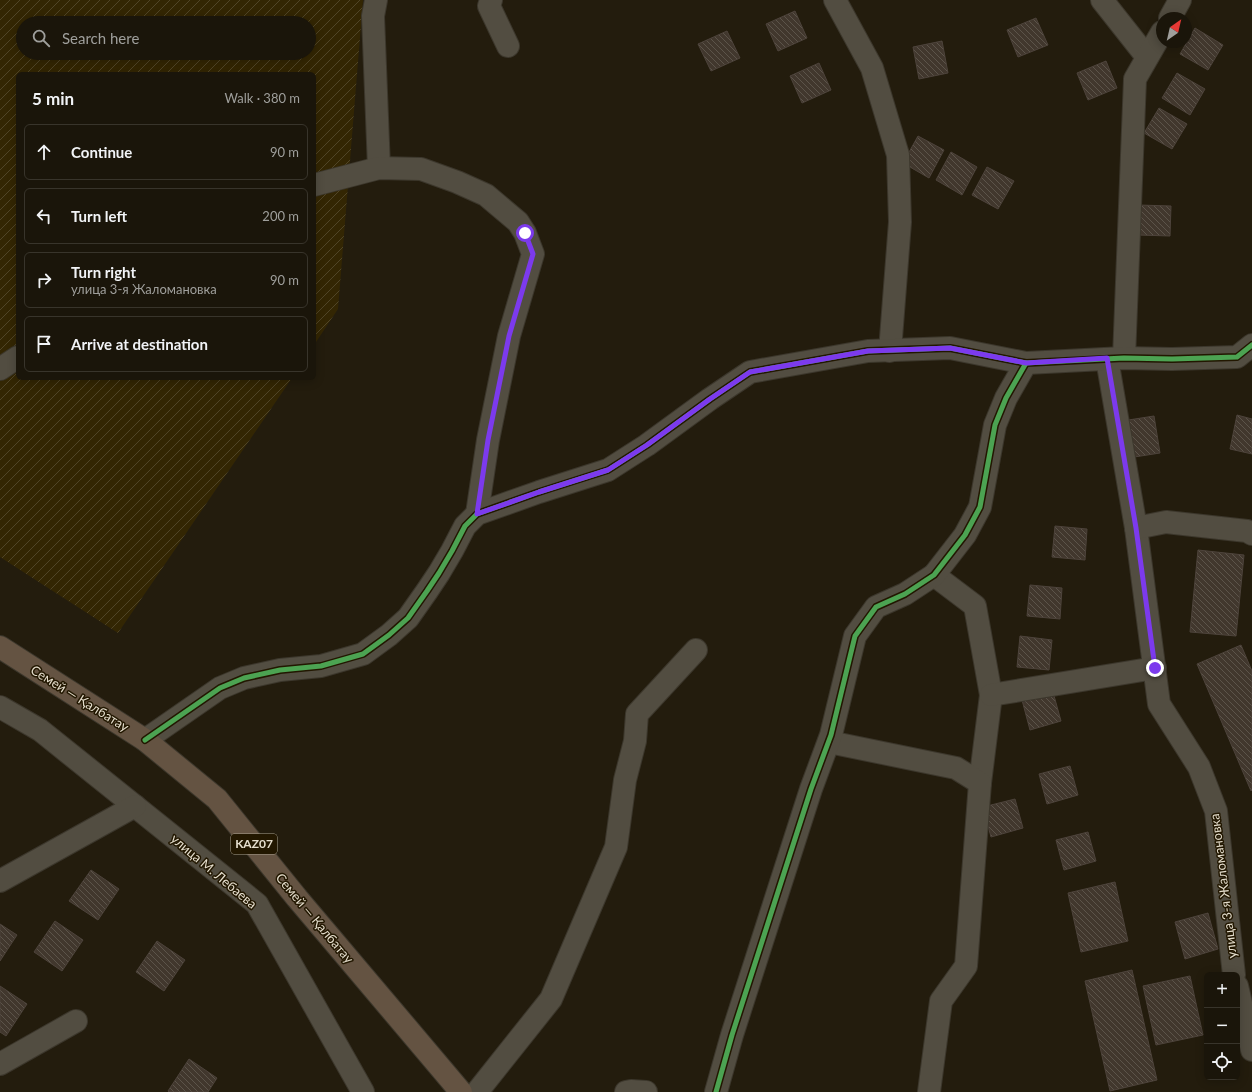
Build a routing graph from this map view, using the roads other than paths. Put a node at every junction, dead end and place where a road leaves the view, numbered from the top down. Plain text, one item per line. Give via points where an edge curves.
1 (376, 0) edge
2 (491, 0) edge
3 (836, 0) edge
4 (1102, 0) edge
5 (1180, 0) edge
6 (1173, 12) edge
7 (1156, 43) edge
8 (508, 46) dead end
9 (1148, 57) junction
10 (379, 168) junction
11 (316, 184) edge
12 (1252, 345) edge
13 (890, 351) junction
14 (16, 358) edge
15 (1115, 358) junction
16 (1026, 363) junction
17 (0, 369) edge
18 (477, 514) junction
19 (1136, 528) junction
20 (1252, 534) edge
21 (934, 575) junction
22 (0, 647) edge
23 (696, 650) dead end
24 (1155, 668) junction
25 (992, 695) junction
26 (0, 707) edge
27 (145, 740) junction
28 (828, 742) junction
29 (980, 783) junction
30 (135, 806) junction
31 (0, 881) edge
32 (1234, 972) edge
33 (1240, 999) edge
34 (76, 1021) dead end
35 (1252, 1050) edge
36 (0, 1064) edge
37 (363, 1092) edge
38 (461, 1092) edge
39 (477, 1092) edge
40 (626, 1092) edge
41 (646, 1092) edge
42 (716, 1092) edge
43 (929, 1092) edge

1 - 10 street via 373,16
2 - 8 street via 490,6
3 - 13 street via 872,68 898,155 900,222
4 - 9 street
5 - 6 street
7 - 9 street, улица 3-я Жаломановка
9 - 15 street, улица 3-я Жаломановка via 1135,79
10 - 11 street
10 - 18 street via 421,169 486,195 518,222 533,254 509,336 488,440
12 - 15 street via 1237,357
13 - 16 street via 950,348
13 - 18 street via 868,351 750,372 608,470
14 - 17 street
15 - 16 street
15 - 19 street, улица 3-я Жаломановка
16 - 21 street via 1006,398 995,425 980,507 965,535
18 - 27 street via 465,526 439,573 408,618 363,654 321,666 280,670 244,678 220,688
19 - 20 street via 1166,522 1247,531
19 - 24 street, улица 3-я Жаломановка
21 - 25 street via 975,606
21 - 28 street via 905,594 876,607 855,636
22 - 27 highway, Семей — Қалбатау / KAZ07
23 - 39 street via 638,714 635,741 625,780 616,848 551,999
24 - 25 street
24 - 32 street, улица 3-я Жаломановка via 1159,704 1198,767 1216,811
25 - 29 street
26 - 30 street, улица М. Лебаева via 40,730
27 - 38 highway, Семей — Қалбатау / KAZ07 via 217,799
28 - 29 street via 956,768
28 - 42 street via 811,788
29 - 43 street via 966,966 941,1001
30 - 31 street
30 - 37 street, улица М. Лебаева via 257,904
33 - 35 street
34 - 36 street
40 - 41 street

